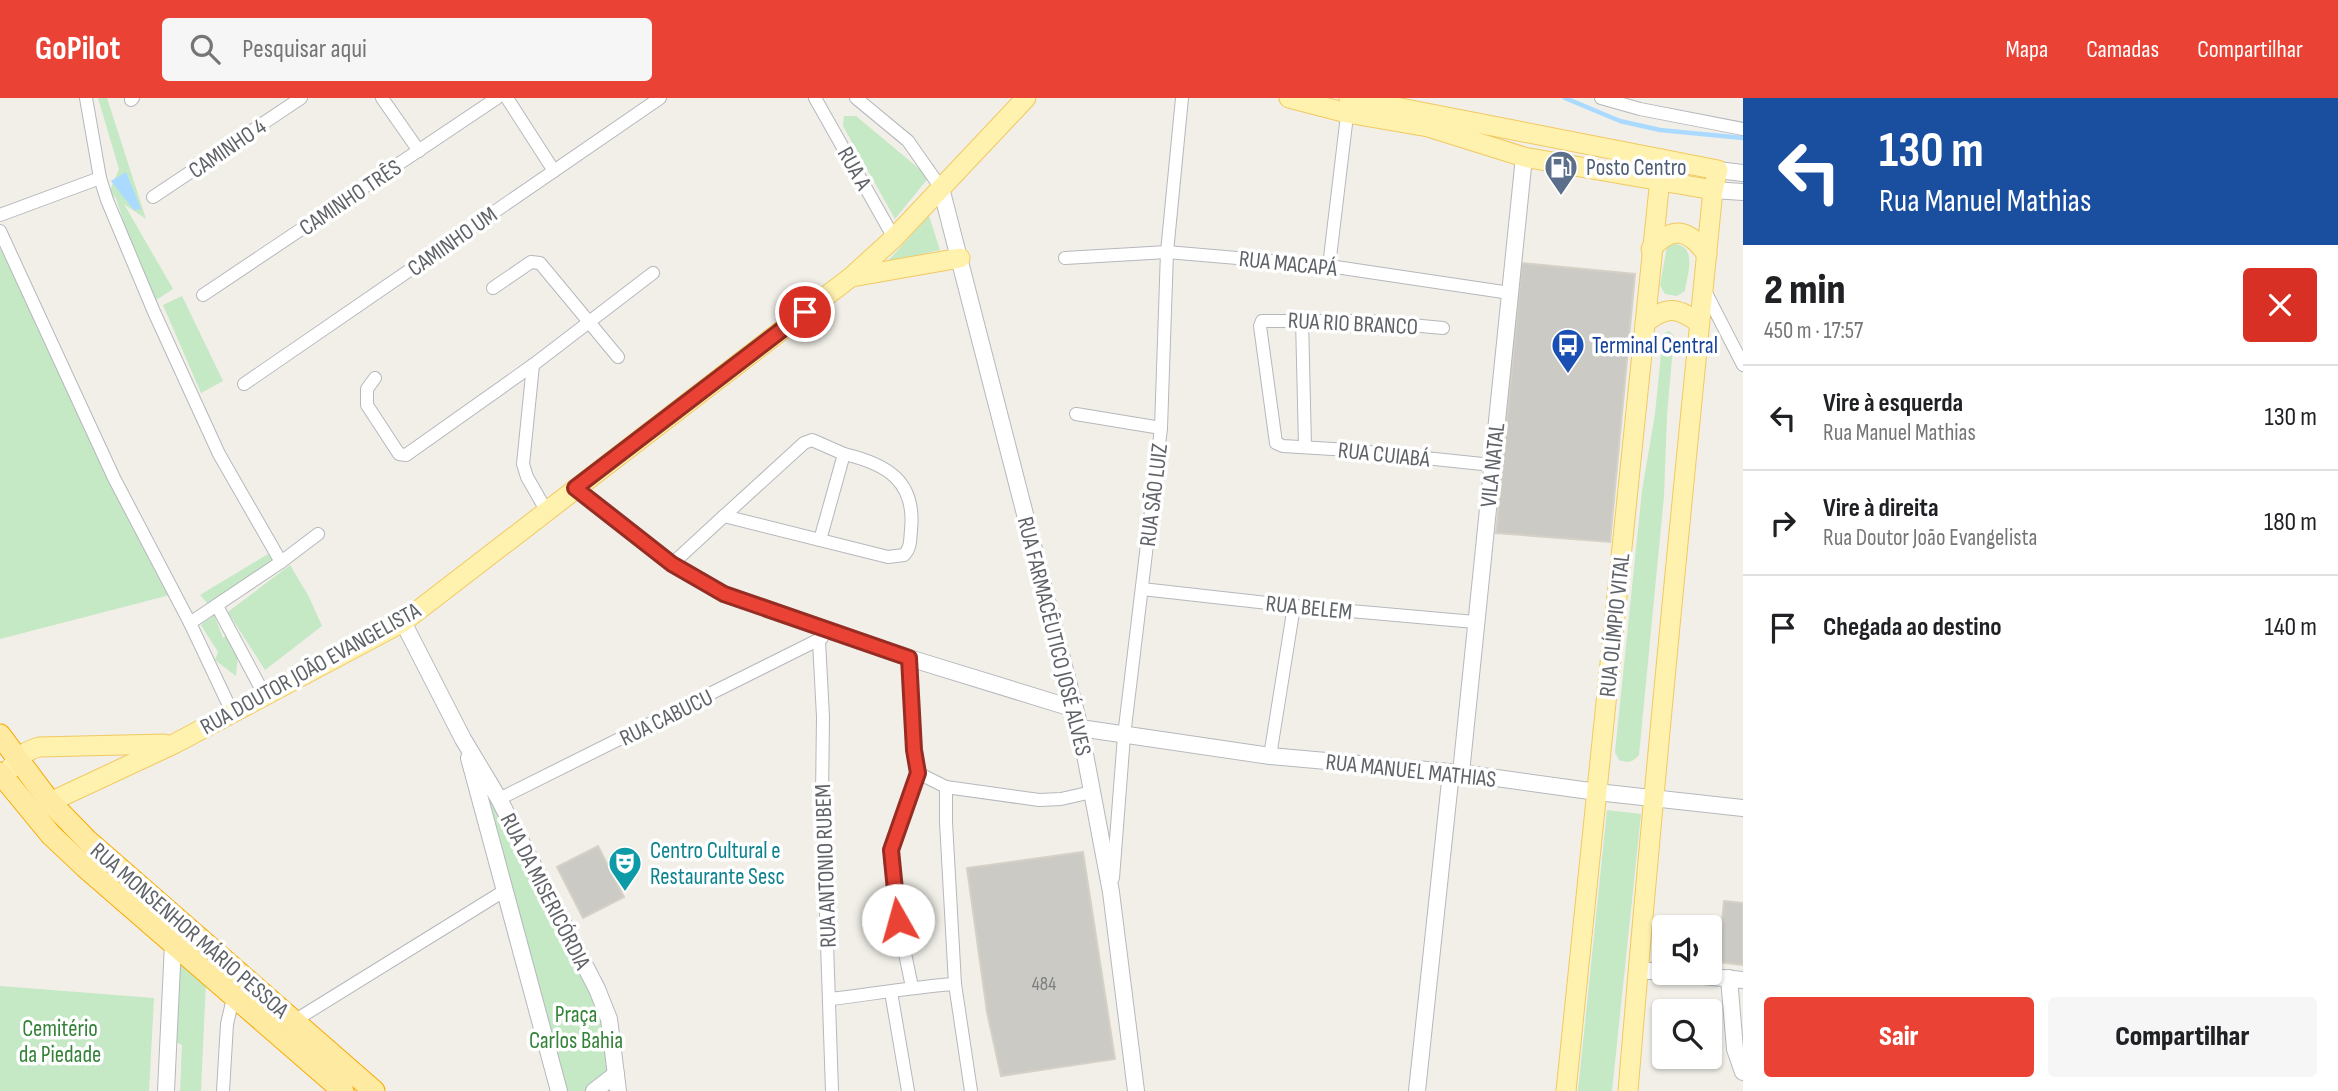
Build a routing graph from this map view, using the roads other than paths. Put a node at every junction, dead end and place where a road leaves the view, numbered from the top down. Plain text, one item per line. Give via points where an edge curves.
1 (86, 98) edge
2 (301, 98) edge
3 (382, 98) edge
4 (660, 98) edge
5 (815, 98) edge
6 (856, 98) edge
7 (1026, 98) edge
8 (1182, 98) edge
9 (1289, 98) edge
10 (1601, 98) edge
11 (497, 99) edge
12 (1349, 103) edge
13 (1743, 129) edge
14 (419, 151) junction
15 (1524, 157) junction
16 (1662, 159) junction
17 (1718, 170) junction
18 (554, 171) junction
19 (1743, 173) edge
20 (100, 178) junction
21 (1659, 180) junction
22 (941, 188) junction
23 (1713, 190) junction
24 (1743, 192) edge
25 (153, 197) dead end
26 (0, 215) edge
27 (0, 232) edge
28 (894, 238) junction
29 (1651, 249) junction
30 (1167, 251) junction
31 (1707, 254) junction
32 (960, 258) junction
33 (1065, 258) dead end
34 (1329, 266) junction
35 (653, 272) dead end
36 (851, 277) junction
37 (1703, 287) junction
38 (493, 288) dead end
39 (1510, 293) junction
40 (202, 296) dead end
41 (1302, 319) junction
42 (590, 320) junction
43 (1698, 322) junction
44 (1645, 323) junction
45 (1443, 328) dead end
46 (618, 357) dead end
47 (533, 365) junction
48 (1743, 365) edge
49 (375, 378) dead end
50 (244, 384) dead end
51 (1076, 414) dead end
52 (1161, 428) junction
53 (1276, 443) joint
54 (1304, 446) junction
55 (844, 454) junction
56 (1492, 465) junction
57 (575, 488) junction
58 (546, 510) junction
59 (724, 516) junction
60 (318, 534) dead end
61 (820, 540) junction
62 (281, 562) junction
63 (672, 564) junction
64 (1142, 589) junction
65 (217, 606) junction
66 (1294, 606) junction
67 (403, 622) junction
68 (1475, 622) junction
69 (190, 623) junction
70 (825, 636) junction
71 (909, 658) junction
72 (264, 694) junction
73 (1075, 709) junction
74 (232, 712) junction
75 (1080, 728) junction
76 (0, 735) edge
77 (1124, 736) junction
78 (463, 739) junction
79 (174, 744) junction
80 (1270, 756) junction
81 (16, 759) junction
82 (918, 773) junction
83 (1456, 773) junction
84 (2, 776) edge
85 (946, 787) junction
86 (1093, 792) junction
87 (1597, 792) junction
88 (1653, 797) junction
89 (499, 799) junction
90 (42, 808) junction
91 (1743, 808) edge
92 (504, 891) junction
93 (1111, 892) junction
94 (173, 944) junction
95 (1638, 970) junction
96 (1652, 971) edge
97 (1736, 979) edge
98 (955, 984) junction
99 (912, 987) junction
100 (891, 992) junction
101 (234, 994) junction
102 (831, 999) junction
103 (295, 1021) junction
104 (1743, 1072) edge
105 (616, 1074) junction
106 (166, 1091) edge
107 (223, 1091) edge
108 (343, 1091) edge
109 (374, 1091) edge
110 (559, 1091) edge
111 (594, 1091) edge
112 (618, 1091) edge
113 (832, 1091) edge
114 (908, 1091) edge
115 (971, 1091) edge
116 (1136, 1091) edge
117 (1417, 1091) edge
118 (1566, 1091) edge
119 (1628, 1091) edge

1 - 20 street
2 - 25 street, CAMINHO 4
3 - 14 street
4 - 18 street, CAMINHO UM
5 - 28 street, RUA A
6 - 22 street, RUA A via 908,141
7 - 22 main road, RUA DOUTOR JOÃO EVANGELISTA
8 - 30 street, RUA SÃO LUIZ
9 - 12 main road
10 - 13 street
11 - 14 street, CAMINHO TRÊS
11 - 18 street
12 - 15 main road
12 - 16 main road
12 - 34 street
14 - 40 street, CAMINHO TRÊS
15 - 21 main road
15 - 39 street, VILA NATAL
16 - 17 main road
16 - 21 main road, RUA OLÍMPIO VITAL
17 - 19 street
17 - 23 main road
18 - 50 street, CAMINHO UM
20 - 26 street
20 - 62 street via 203,421
21 - 23 main road
21 - 29 main road, RUA OLÍMPIO VITAL
22 - 28 main road, RUA DOUTOR JOÃO EVANGELISTA
22 - 32 street, RUA FARMACÊUTICO JOSÉ ALVES
23 - 24 street
23 - 31 main road
27 - 69 street via 114,478
28 - 36 main road, RUA DOUTOR JOÃO EVANGELISTA
29 - 31 main road via 1662,238 1679,233 1698,241
29 - 44 main road, RUA OLÍMPIO VITAL
30 - 33 street, RUA MACAPÁ
30 - 34 street, RUA MACAPÁ
30 - 52 street, RUA SÃO LUIZ
31 - 37 main road
32 - 36 main road
32 - 73 street, RUA FARMACÊUTICO JOSÉ ALVES
34 - 39 street, RUA MACAPÁ
35 - 42 street
36 - 57 main road, RUA DOUTOR JOÃO EVANGELISTA
37 - 43 main road
37 - 48 street
38 - 42 street via 531,262 540,262
39 - 56 street, VILA NATAL
41 - 45 street, RUA RIO BRANCO
41 - 53 street, RUA RIO BRANCO via 1262,321 1260,326
41 - 54 street
42 - 46 street
42 - 47 street
43 - 44 main road via 1682,311 1670,310 1658,312
43 - 88 main road
44 - 87 main road, RUA OLÍMPIO VITAL
47 - 49 street via 405,455 368,405 367,389
47 - 58 street via 523,464
51 - 52 street
52 - 64 street, RUA SÃO LUIZ
53 - 54 street, RUA CUIABÁ
54 - 56 street, RUA CUIABÁ
55 - 59 street via 806,441
55 - 61 street
55 - 61 street via 874,463 904,486 912,509 910,546 895,558
56 - 68 street, VILA NATAL
57 - 58 main road, RUA DOUTOR JOÃO EVANGELISTA
57 - 63 street
58 - 67 main road, RUA DOUTOR JOÃO EVANGELISTA
59 - 61 street
59 - 63 street
60 - 62 street
62 - 65 street
63 - 70 street via 724,594
64 - 66 street, RUA BELEM
64 - 77 street, RUA SÃO LUIZ
65 - 69 street
65 - 72 street
66 - 68 street, RUA BELEM
66 - 80 street
67 - 72 main road, RUA DOUTOR JOÃO EVANGELISTA
67 - 78 street, RUA DA MISERICÓRDIA
68 - 83 street, VILA NATAL
69 - 74 street
70 - 71 street
70 - 89 street, RUA CABUCU
70 - 102 street, RUA ANTONIO RUBEM via 822,796
71 - 73 street
71 - 82 street
72 - 74 main road, RUA DOUTOR JOÃO EVANGELISTA
73 - 75 street, RUA FARMACÊUTICO JOSÉ ALVES
74 - 79 main road, RUA DOUTOR JOÃO EVANGELISTA
75 - 77 street, RUA MANUEL MATHIAS
75 - 86 street, RUA FARMACÊUTICO JOSÉ ALVES
76 - 81 highway, RUA MONSENHOR MÁRIO PESSOA
77 - 80 street, RUA MANUEL MATHIAS
77 - 93 street, RUA SÃO LUIZ
78 - 89 street, RUA DA MISERICÓRDIA
78 - 92 street, RUA DA MISERICÓRDIA
79 - 81 main road via 39,747
79 - 90 main road, RUA DOUTOR JOÃO EVANGELISTA
80 - 83 street, RUA MANUEL MATHIAS
81 - 84 main road
81 - 90 highway, RUA MONSENHOR MÁRIO PESSOA
82 - 85 street
82 - 99 street via 890,859
83 - 87 street, RUA MANUEL MATHIAS
83 - 117 street, VILA NATAL
84 - 90 highway, RUA MONSENHOR MÁRIO PESSOA
85 - 86 street via 1039,800
85 - 98 street
86 - 93 street, RUA FARMACÊUTICO JOSÉ ALVES
87 - 88 street, RUA MANUEL MATHIAS
87 - 118 main road, RUA OLÍMPIO VITAL
88 - 91 street, RUA MANUEL MATHIAS
88 - 95 main road
89 - 105 street, RUA DA MISERICÓRDIA via 597,989 609,1019
90 - 94 highway, RUA MONSENHOR MÁRIO PESSOA via 51,835
90 - 103 highway, RUA MONSENHOR MÁRIO PESSOA
92 - 103 street
92 - 110 street, RUA DA MISERICÓRDIA
93 - 116 street, RUA FARMACÊUTICO JOSÉ ALVES
94 - 101 highway, RUA MONSENHOR MÁRIO PESSOA
94 - 106 street
95 - 96 street
95 - 119 main road
97 - 104 street via 1734,1049
98 - 99 street
98 - 115 street
99 - 100 street
100 - 102 street
100 - 114 street
101 - 107 street via 227,1024
101 - 108 highway, RUA MONSENHOR MÁRIO PESSOA
102 - 113 street, RUA ANTONIO RUBEM
103 - 109 highway, RUA MONSENHOR MÁRIO PESSOA
105 - 111 street
105 - 112 street, RUA DA MISERICÓRDIA

